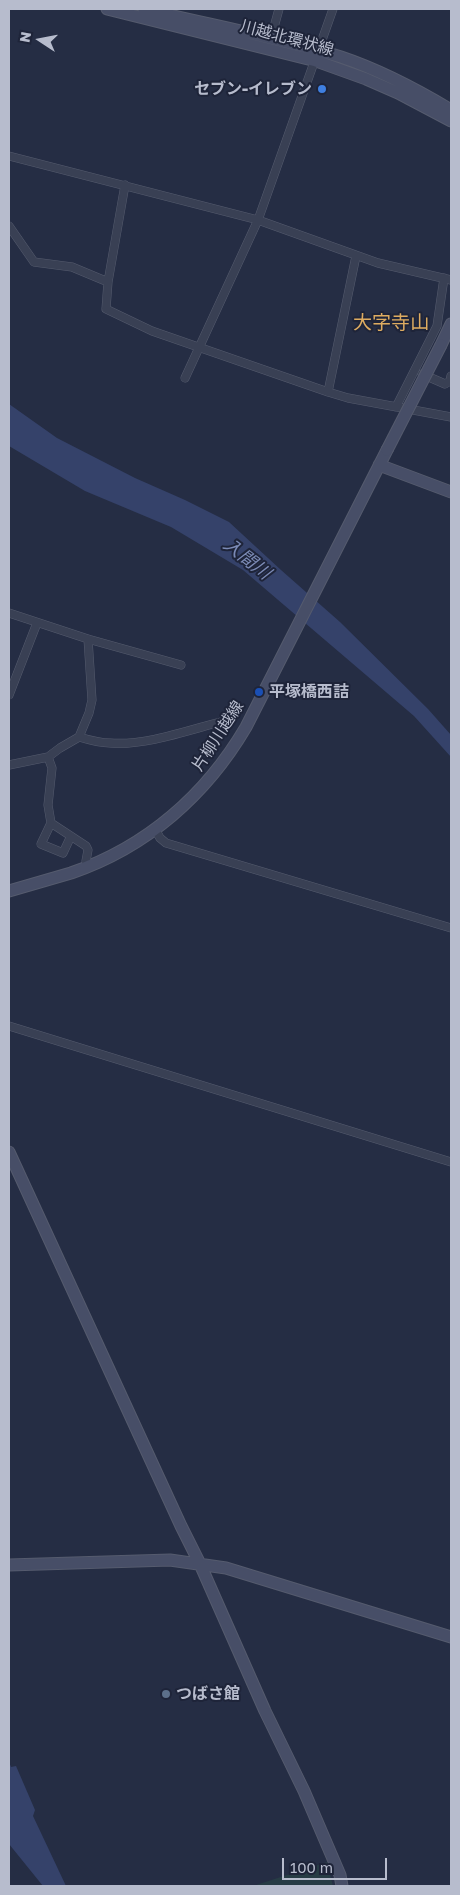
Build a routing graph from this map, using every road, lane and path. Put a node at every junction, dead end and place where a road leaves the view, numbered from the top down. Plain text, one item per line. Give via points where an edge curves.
1 (107, 9) edge
2 (144, 9) edge
3 (279, 9) edge
4 (333, 9) edge
5 (271, 38) junction
6 (317, 56) junction
7 (451, 110) edge
8 (451, 121) edge
9 (9, 156) edge
10 (125, 185) junction
11 (258, 220) junction
12 (9, 226) edge
13 (356, 256) junction
14 (448, 279) edge
15 (108, 282) junction
16 (451, 324) edge
17 (200, 347) junction
18 (413, 370) junction
19 (451, 376) edge
20 (185, 378) dead end
21 (328, 392) junction
22 (396, 407) junction
23 (451, 417) edge
24 (379, 465) junction
25 (451, 492) edge
26 (9, 613) edge
27 (37, 623) junction
28 (88, 639) junction
29 (181, 665) dead end
30 (9, 695) edge
31 (224, 720) dead end
32 (79, 737) junction
33 (48, 757) junction
34 (9, 765) edge
35 (51, 823) junction
36 (155, 829) junction
37 (71, 836) junction
38 (87, 866) junction
39 (9, 891) edge
40 (451, 928) edge
41 (9, 1026) edge
42 (9, 1152) edge
43 (451, 1162) edge
44 (200, 1564) junction
45 (9, 1566) edge
46 (451, 1637) edge
47 (342, 1886) edge

1 - 6 street, 川越北環状線
2 - 5 street, 川越北環状線
3 - 5 street
4 - 6 street
5 - 6 street, 川越北環状線
6 - 7 street, 川越北環状線 via 358,64
6 - 8 street, 川越北環状線
6 - 11 street
9 - 10 street
10 - 11 street
10 - 15 street
11 - 13 street
11 - 17 street
12 - 15 street via 34,262 72,268
13 - 14 street
13 - 21 street
14 - 18 street via 437,326
15 - 17 street via 106,309 152,331
16 - 24 street, 片柳川越線, bridge
17 - 20 street
17 - 21 street
18 - 19 street via 445,384
18 - 22 street
21 - 22 street
22 - 23 street
24 - 25 street
24 - 36 street, 片柳川越線 via 246,727 219,768 186,805
26 - 27 street
27 - 28 street
27 - 30 street
28 - 29 street
28 - 32 street via 92,700
31 - 32 street via 123,744
32 - 33 street
33 - 34 street
33 - 35 street via 52,768 48,805
35 - 37 street
35 - 37 street via 40,844 63,853
36 - 38 street, 片柳川越線
36 - 40 street via 166,843
37 - 38 street via 86,846
38 - 39 street, 片柳川越線
41 - 43 street
42 - 44 street
44 - 45 street via 170,1560
44 - 46 street via 226,1568
44 - 47 street via 304,1792

